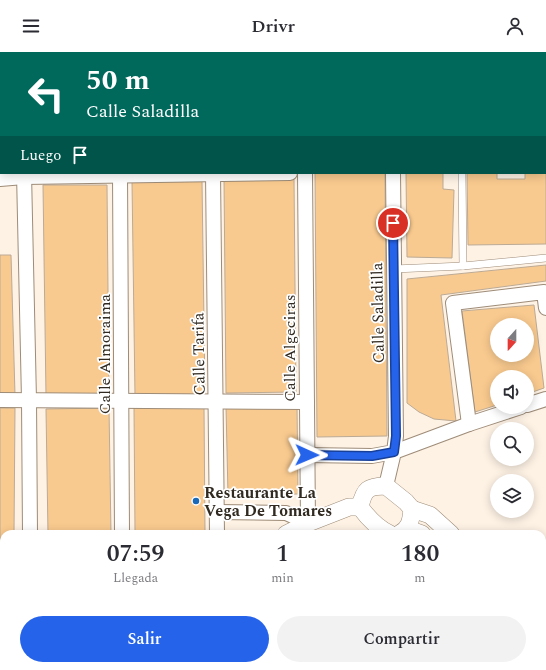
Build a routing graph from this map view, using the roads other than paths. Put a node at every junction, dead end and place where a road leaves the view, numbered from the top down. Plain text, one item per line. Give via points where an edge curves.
1 (120, 174) edge
2 (214, 174) edge
3 (305, 174) edge
4 (393, 174) edge
5 (462, 174) edge
6 (24, 175) edge
7 (0, 179) edge
8 (546, 258) edge
9 (463, 266) junction
10 (394, 269) junction
11 (546, 308) edge
12 (546, 399) edge
13 (0, 400) edge
14 (29, 400) junction
15 (121, 401) junction
16 (216, 402) junction
17 (307, 402) junction
18 (534, 403) edge
19 (500, 414) edge
20 (469, 424) junction
21 (394, 452) junction
22 (307, 455) junction
23 (386, 486) junction
24 (360, 507) junction
25 (412, 509) junction
26 (217, 512) junction
27 (308, 523) junction
28 (30, 530) edge
29 (122, 530) edge
30 (217, 530) edge
31 (294, 530) edge
32 (382, 530) edge
33 (410, 530) edge
34 (447, 530) edge

1 - 2 street
1 - 6 street
1 - 15 street, Calle Almoraima
2 - 16 street, Calle Tarifa
3 - 17 street, Calle Algeciras
4 - 10 street, Calle Saladilla
5 - 9 lane
6 - 7 street
6 - 14 street
8 - 9 lane
9 - 10 lane
10 - 21 street, Calle Saladilla
11 - 20 street via 544,292 453,303
12 - 18 street
13 - 14 street
14 - 15 street
14 - 28 street
15 - 16 street
15 - 29 street, Calle Almoraima
16 - 17 street
16 - 26 street, Calle Tarifa
17 - 22 street, Calle Algeciras
19 - 20 street
20 - 21 street
21 - 22 street via 372,456
21 - 23 street, Calle Saladilla
22 - 27 street, Calle Algeciras
23 - 24 street via 373,486 365,492
23 - 25 street
24 - 27 street via 349,507
24 - 32 street
25 - 33 street
25 - 34 street via 430,515
26 - 27 street via 286,513
26 - 30 street, Calle Tarifa
27 - 31 street

